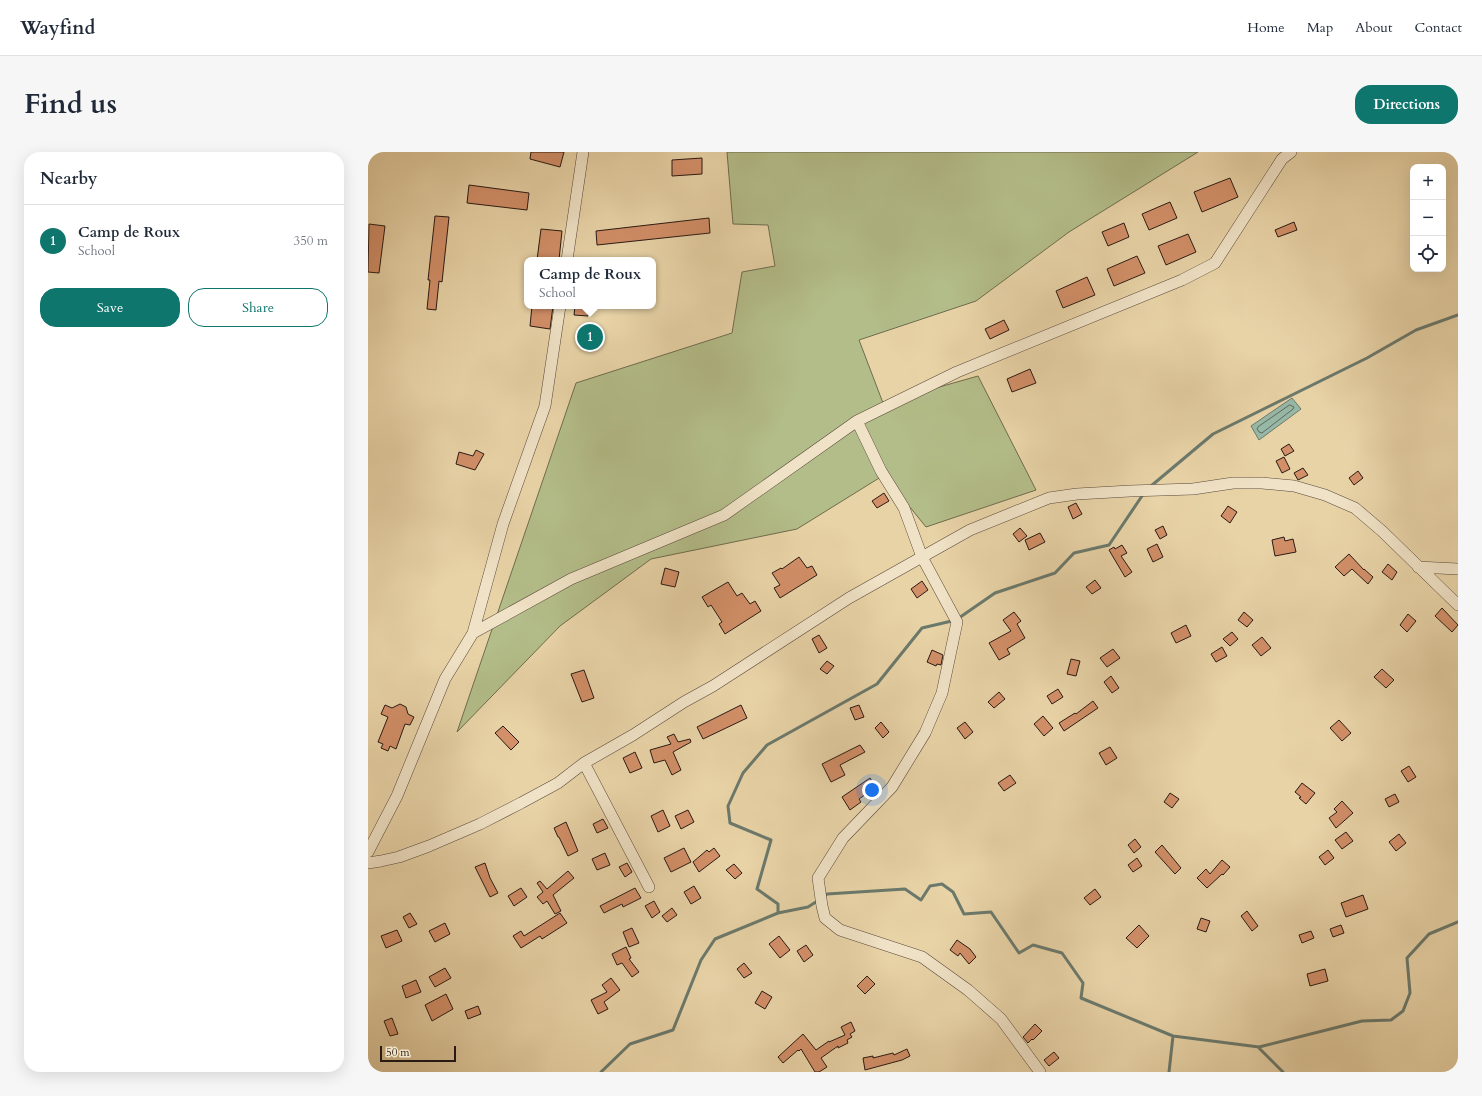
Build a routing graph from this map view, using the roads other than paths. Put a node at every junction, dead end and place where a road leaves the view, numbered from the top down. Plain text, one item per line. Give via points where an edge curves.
1 (583, 152) edge
2 (1292, 152) edge
3 (567, 257) edge
4 (560, 309) edge
5 (856, 421) junction
6 (922, 557) junction
7 (1418, 567) junction
8 (1458, 568) edge
9 (1458, 605) edge
10 (473, 633) junction
11 (584, 763) junction
12 (368, 852) edge
13 (368, 863) edge
14 (648, 887) dead end
15 (1040, 1072) edge

1 - 3 street
2 - 5 street via 1282,159 1215,263 1182,280 957,372
4 - 10 street via 545,406 503,524
5 - 6 street via 881,471 904,508
5 - 10 street via 724,515 571,579
6 - 7 street via 970,530 1049,498 1130,490 1193,489 1233,483 1262,483 1294,486 1355,508
6 - 11 street via 849,598 712,686
6 - 15 street via 957,622 942,693 925,733 892,787 843,838 818,878 821,901 825,918 840,930 922,957 968,990 1001,1019
7 - 8 street
7 - 9 street
10 - 12 street via 445,679 398,796
11 - 13 street via 558,783 480,824 399,857
11 - 14 street

